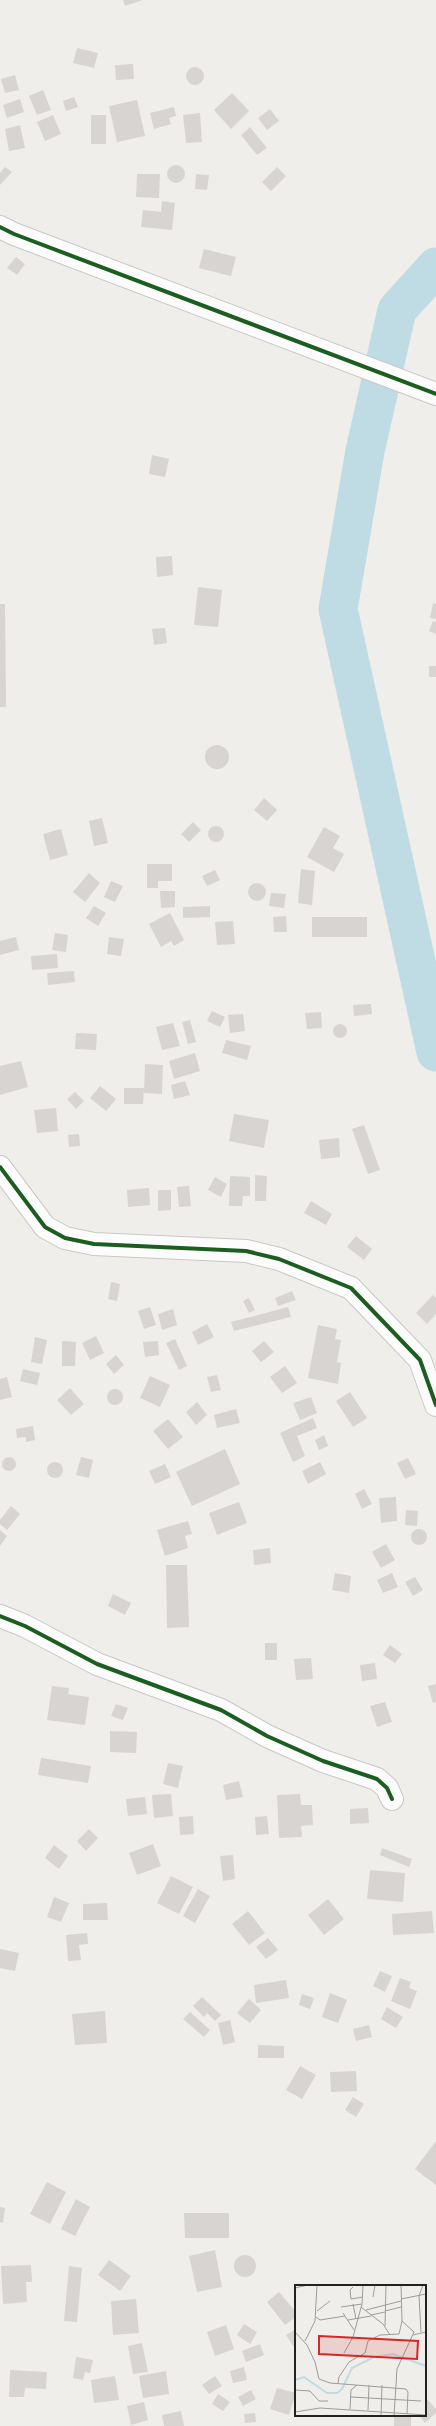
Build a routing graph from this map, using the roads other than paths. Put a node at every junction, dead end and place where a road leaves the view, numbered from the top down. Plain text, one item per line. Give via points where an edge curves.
1 (0, 227) edge
2 (433, 393) edge
3 (0, 1167) edge
4 (436, 1405) edge
5 (0, 1616) edge
6 (392, 1799) dead end

1 - 2 street
3 - 4 street via 45,1227 64,1238 94,1244 246,1251 280,1259 351,1288 420,1360
5 - 6 street via 25,1626 97,1664 221,1710 267,1736 323,1761 377,1779 387,1788

